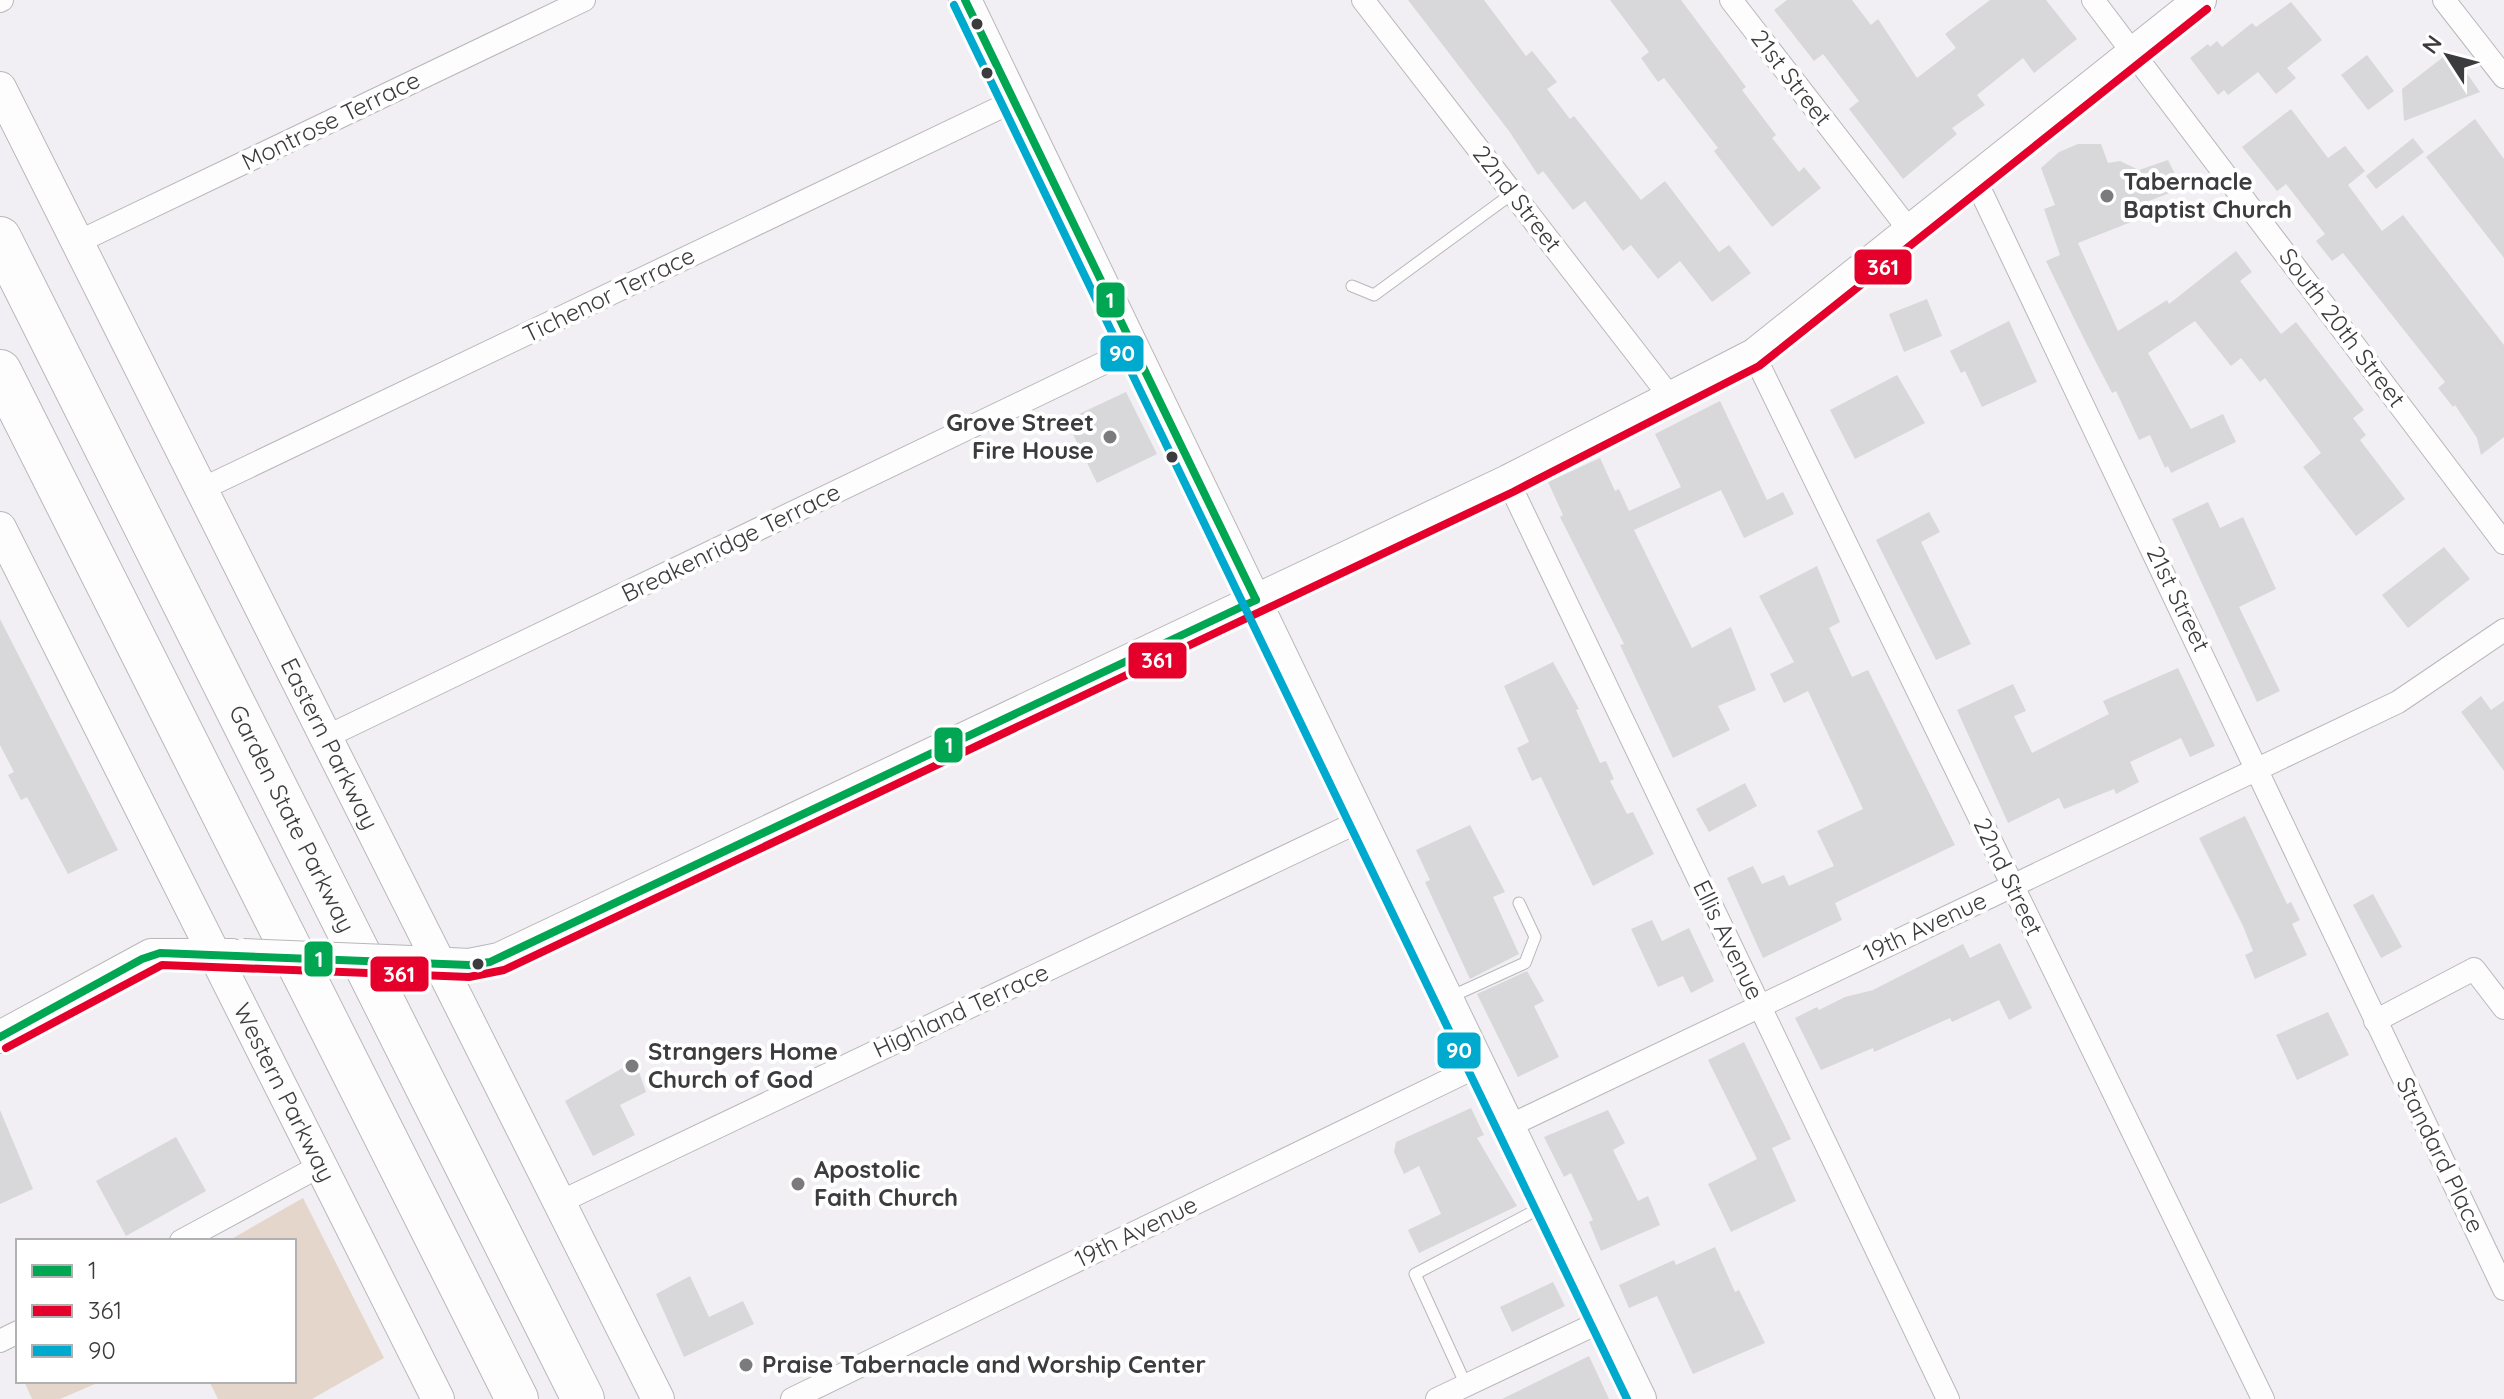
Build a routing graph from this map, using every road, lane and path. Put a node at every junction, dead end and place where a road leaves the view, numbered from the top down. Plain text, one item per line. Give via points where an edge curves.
1 (584, 0) edge
2 (965, 0) edge
3 (1363, 0) edge
4 (1731, 0) edge
5 (2093, 0) edge
6 (2200, 0) edge
7 (2444, 0) edge
8 (2133, 52) junction
9 (2504, 77) edge
10 (0, 88) edge
11 (1016, 100) junction
12 (1975, 179) junction
13 (1513, 193) junction
14 (1910, 231) junction
15 (0, 238) edge
16 (78, 242) junction
17 (1352, 286) dead end
18 (1135, 348) junction
19 (1754, 355) junction
20 (0, 371) edge
21 (0, 384) edge
22 (1671, 398) junction
23 (42, 452) junction
24 (1508, 481) junction
25 (202, 489) junction
26 (0, 528) edge
27 (2504, 543) edge
28 (1256, 600) junction
29 (2504, 630) edge
30 (326, 737) junction
31 (2259, 768) junction
32 (1362, 820) junction
33 (2012, 886) junction
34 (1519, 903) dead end
35 (229, 955) junction
36 (427, 962) junction
37 (1448, 999) junction
38 (1760, 1006) junction
39 (2504, 1008) edge
40 (2375, 1021) junction
41 (0, 1037) edge
42 (1480, 1065) junction
43 (1509, 1126) junction
44 (320, 1166) junction
45 (560, 1202) junction
46 (1546, 1205) junction
47 (185, 1239) edge
48 (2504, 1289) edge
49 (1602, 1321) junction
50 (1466, 1385) junction
51 (438, 1399) edge
52 (517, 1399) edge
53 (583, 1399) edge
54 (658, 1399) edge
55 (792, 1399) edge
56 (1437, 1399) edge
57 (1640, 1399) edge
58 (1948, 1399) edge
59 (2263, 1399) edge

1 - 16 street, Montrose Terrace
2 - 11 main road
3 - 13 street, 22nd Street
4 - 14 street, 21st Street
5 - 8 street, South 20th Street
6 - 8 main road
7 - 9 street
8 - 12 main road
8 - 27 street, South 20th Street
10 - 16 main road, Eastern Parkway
11 - 18 main road
11 - 25 street, Tichenor Terrace
12 - 14 main road
12 - 31 street, 21st Street
13 - 17 lane via 1374,295
13 - 22 street, 22nd Street
14 - 19 main road
15 - 53 highway, Garden State Parkway
16 - 25 main road, Eastern Parkway
18 - 28 main road
18 - 30 street, Breakenridge Terrace
19 - 22 main road
19 - 33 street, 22nd Street
20 - 23 highway
21 - 23 highway
22 - 24 main road
23 - 52 highway
24 - 28 main road
24 - 38 street, Ellis Avenue
25 - 30 main road, Eastern Parkway
26 - 35 main road, Western Parkway
28 - 32 main road
28 - 36 main road via 499,959 480,964
29 - 31 street, 19th Avenue via 2398,702
30 - 36 main road, Eastern Parkway
31 - 33 street, 19th Avenue
31 - 40 street, 21st Street
32 - 37 main road
32 - 45 street, Highland Terrace
33 - 38 street, 19th Avenue
33 - 59 street, 22nd Street
34 - 37 lane via 1535,937 1525,963
35 - 36 main road, bridge
35 - 41 main road via 151,955
35 - 44 main road, Western Parkway
36 - 45 main road, Eastern Parkway
37 - 42 main road
38 - 43 street, 19th Avenue
38 - 58 street, Ellis Avenue
39 - 40 street via 2474,969
40 - 48 street, Standard Place
42 - 43 main road
42 - 55 street, 19th Avenue
43 - 46 main road
44 - 47 street
44 - 51 main road, Western Parkway
45 - 54 main road, Eastern Parkway
46 - 49 main road
46 - 50 lane via 1415,1274
49 - 50 street
49 - 57 main road
50 - 56 street

